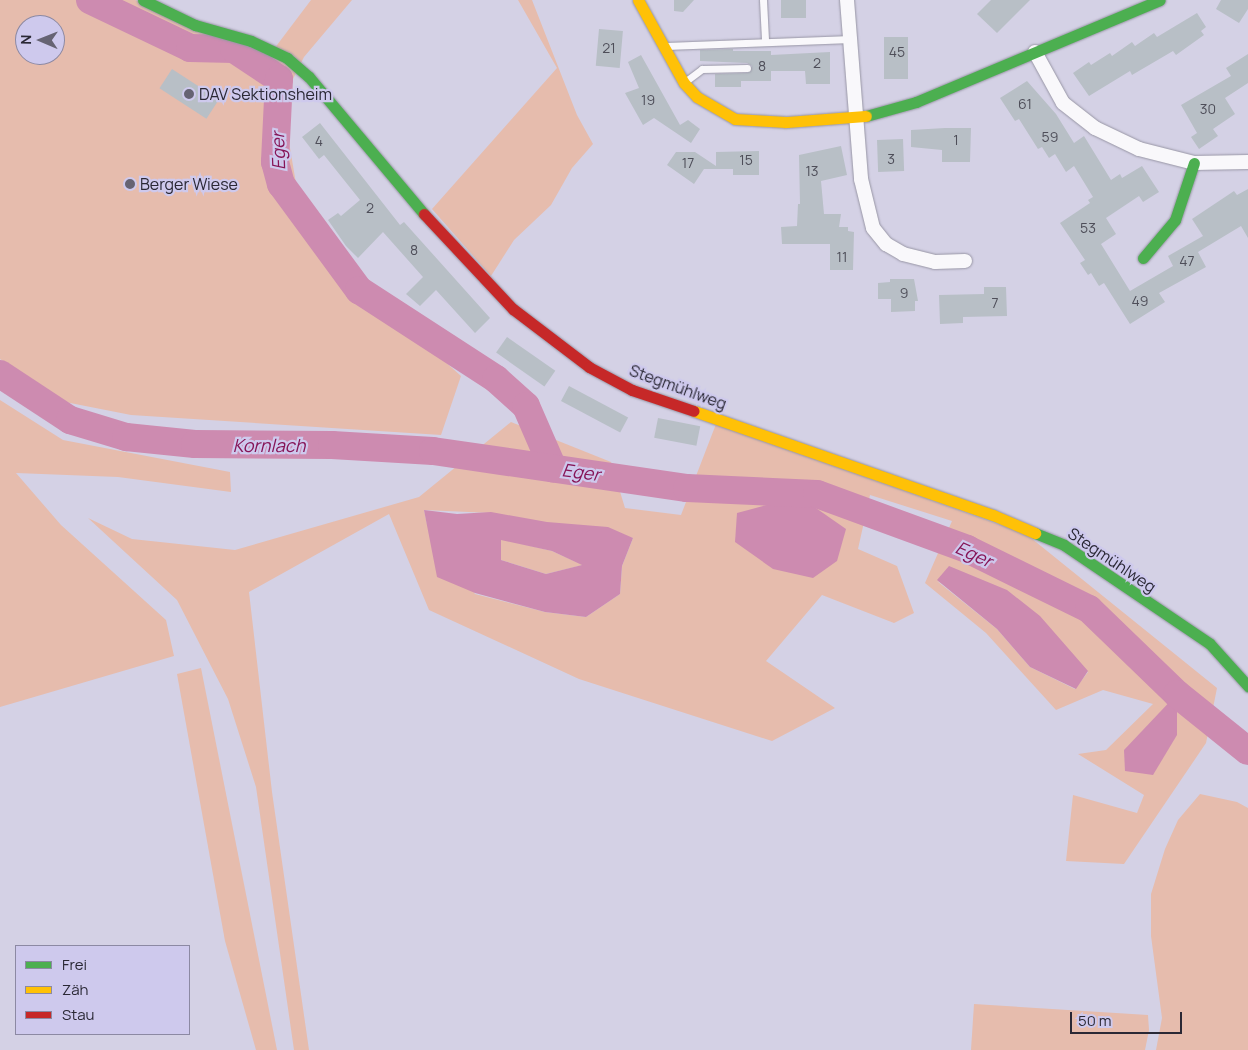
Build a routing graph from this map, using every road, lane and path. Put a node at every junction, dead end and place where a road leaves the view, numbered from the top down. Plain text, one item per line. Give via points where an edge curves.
1 (144, 0) edge
2 (638, 0) edge
3 (763, 0) edge
4 (847, 0) edge
5 (1160, 0) edge
6 (851, 39) junction
7 (766, 40) junction
8 (663, 46) junction
9 (1035, 52) junction
10 (747, 68) dead end
11 (684, 83) junction
12 (857, 119) junction
13 (1248, 162) edge
14 (1194, 163) junction
15 (1143, 258) dead end
16 (965, 261) dead end
17 (1248, 686) edge

1 - 17 street, Stegmühlweg via 195,26 251,41 287,58 309,77 452,247 513,309 589,367 632,390 993,515 1064,545 1210,644
2 - 8 street
3 - 7 lane
4 - 6 street
5 - 9 street
6 - 7 lane
6 - 12 street
7 - 8 lane
8 - 11 street
9 - 12 street via 935,95
9 - 14 street via 1063,104 1095,128 1139,149
10 - 11 lane via 702,69
11 - 12 street via 697,97 735,120
12 - 16 street via 861,179 873,228 886,244 903,254 935,262
13 - 14 street
14 - 15 street via 1175,220

